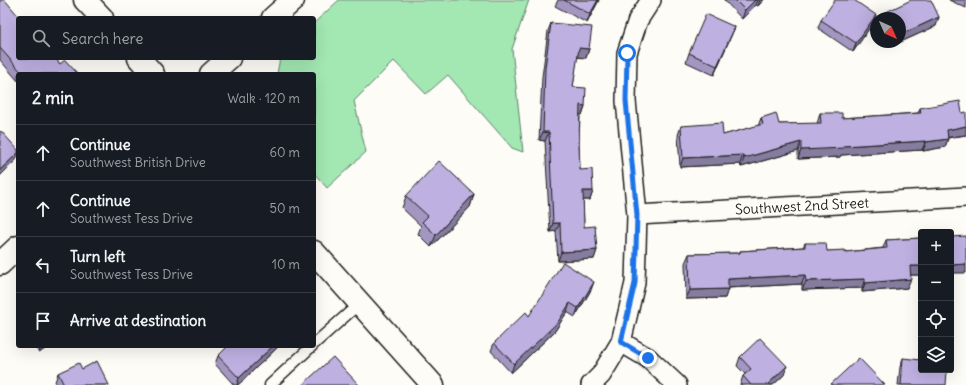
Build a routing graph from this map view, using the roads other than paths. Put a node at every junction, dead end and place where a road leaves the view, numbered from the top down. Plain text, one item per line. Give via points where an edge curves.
1 (85, 0) edge
2 (293, 0) edge
3 (651, 0) edge
4 (100, 16) edge
5 (275, 16) edge
6 (141, 60) edge
7 (227, 60) edge
8 (152, 72) edge
9 (213, 72) edge
10 (966, 197) edge
11 (637, 215) junction
12 (16, 249) edge
13 (316, 254) edge
14 (0, 264) edge
15 (360, 303) junction
16 (316, 342) edge
17 (621, 342) junction
18 (310, 348) edge
19 (270, 385) edge
20 (433, 385) edge
21 (591, 385) edge
22 (676, 385) edge

1 - 4 main road
2 - 5 main road
3 - 11 street via 638,20 627,53 626,101
6 - 8 main road
7 - 9 main road
10 - 11 street, Southwest 2nd Street
11 - 17 street via 635,283
12 - 14 main road
13 - 15 main road
15 - 16 lane
15 - 20 main road
17 - 21 street via 602,376
17 - 22 street via 648,358
18 - 19 lane

